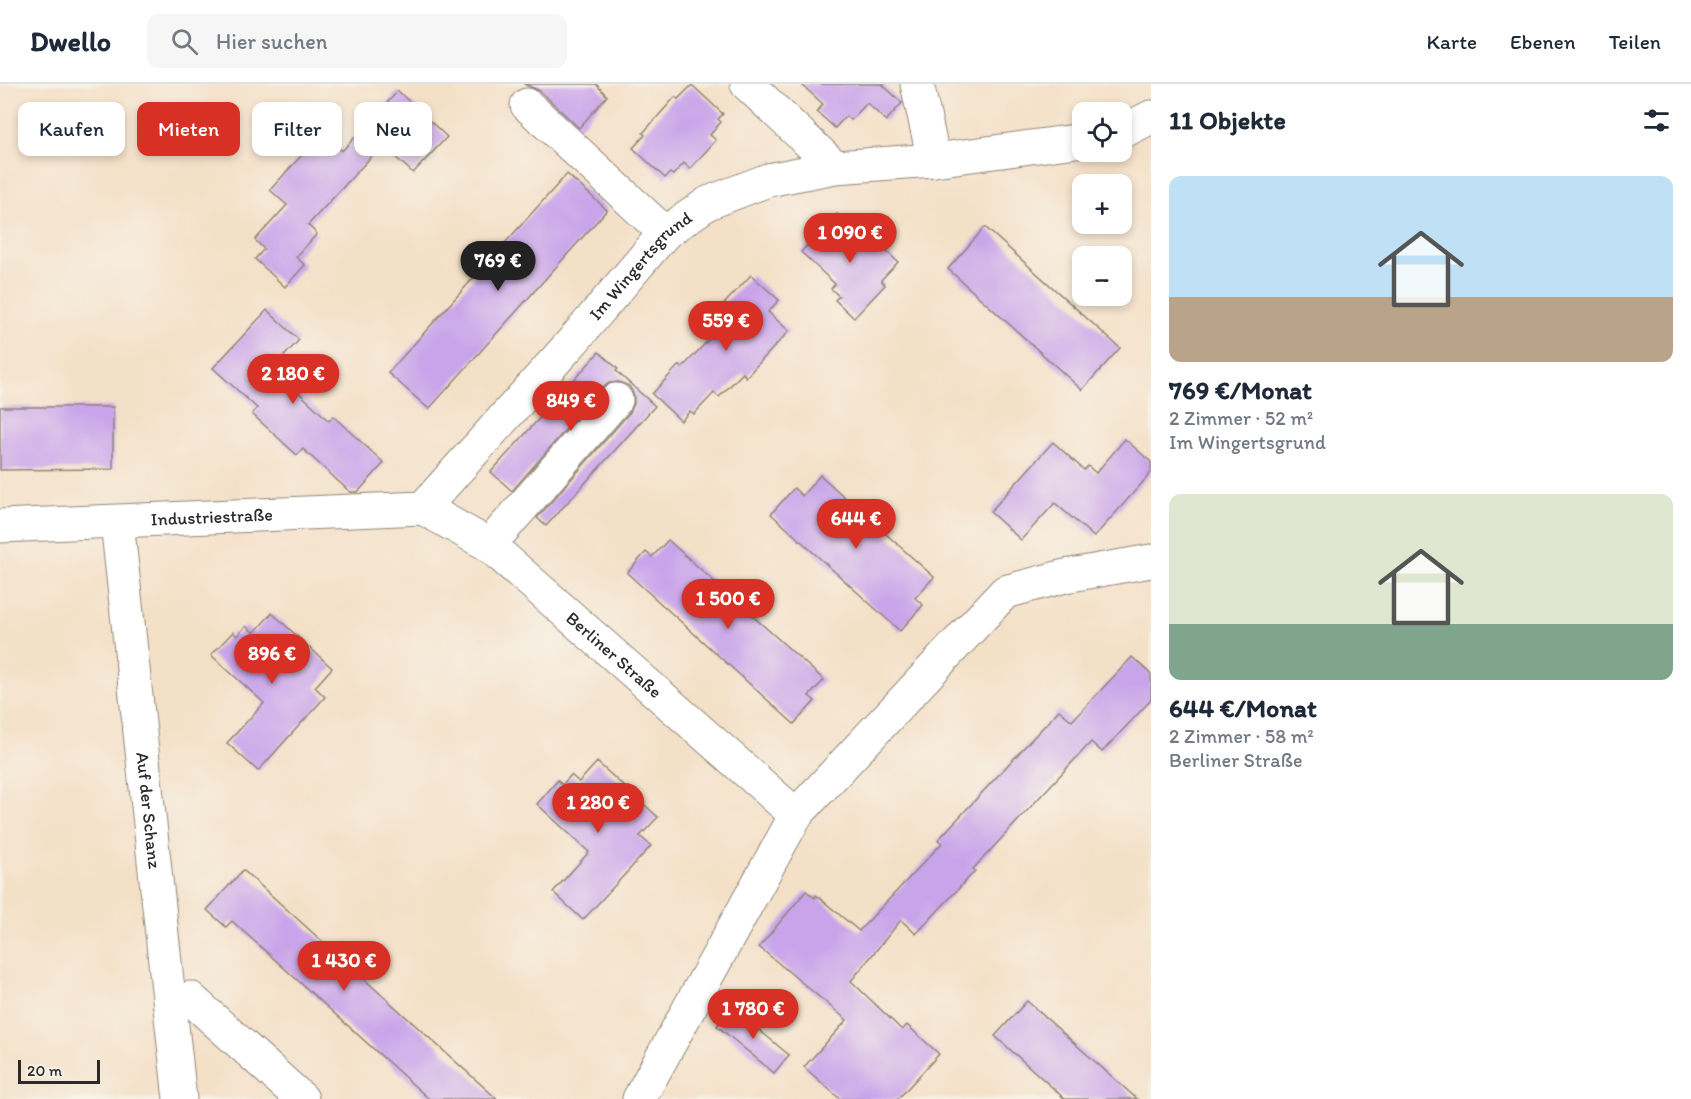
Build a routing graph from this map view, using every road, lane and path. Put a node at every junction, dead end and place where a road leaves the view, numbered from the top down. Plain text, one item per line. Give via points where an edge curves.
1 (747, 84) edge
2 (917, 84) edge
3 (527, 105) dead end
4 (1151, 117) edge
5 (1132, 127) edge
6 (1072, 141) edge
7 (934, 160) junction
8 (835, 167) junction
9 (665, 233) junction
10 (616, 400) dead end
11 (423, 508) junction
12 (117, 522) junction
13 (0, 526) edge
14 (489, 545) junction
15 (1151, 561) edge
16 (796, 815) junction
17 (190, 998) dead end
18 (180, 1099) edge
19 (303, 1099) edge
20 (639, 1099) edge

1 - 8 street
2 - 7 street
3 - 9 street
4 - 5 street
6 - 7 street, Im Wingertsgrund
7 - 8 street, Im Wingertsgrund
8 - 9 street, Im Wingertsgrund via 768,180 708,203
9 - 11 street, Im Wingertsgrund
10 - 14 street
11 - 12 street, Industriestraße
11 - 14 street, Berliner Straße
12 - 13 street, Industriestraße
12 - 18 street, Auf der Schanz
14 - 16 street, Berliner Straße
15 - 16 street via 1065,576 1005,592
16 - 20 street
17 - 19 street

